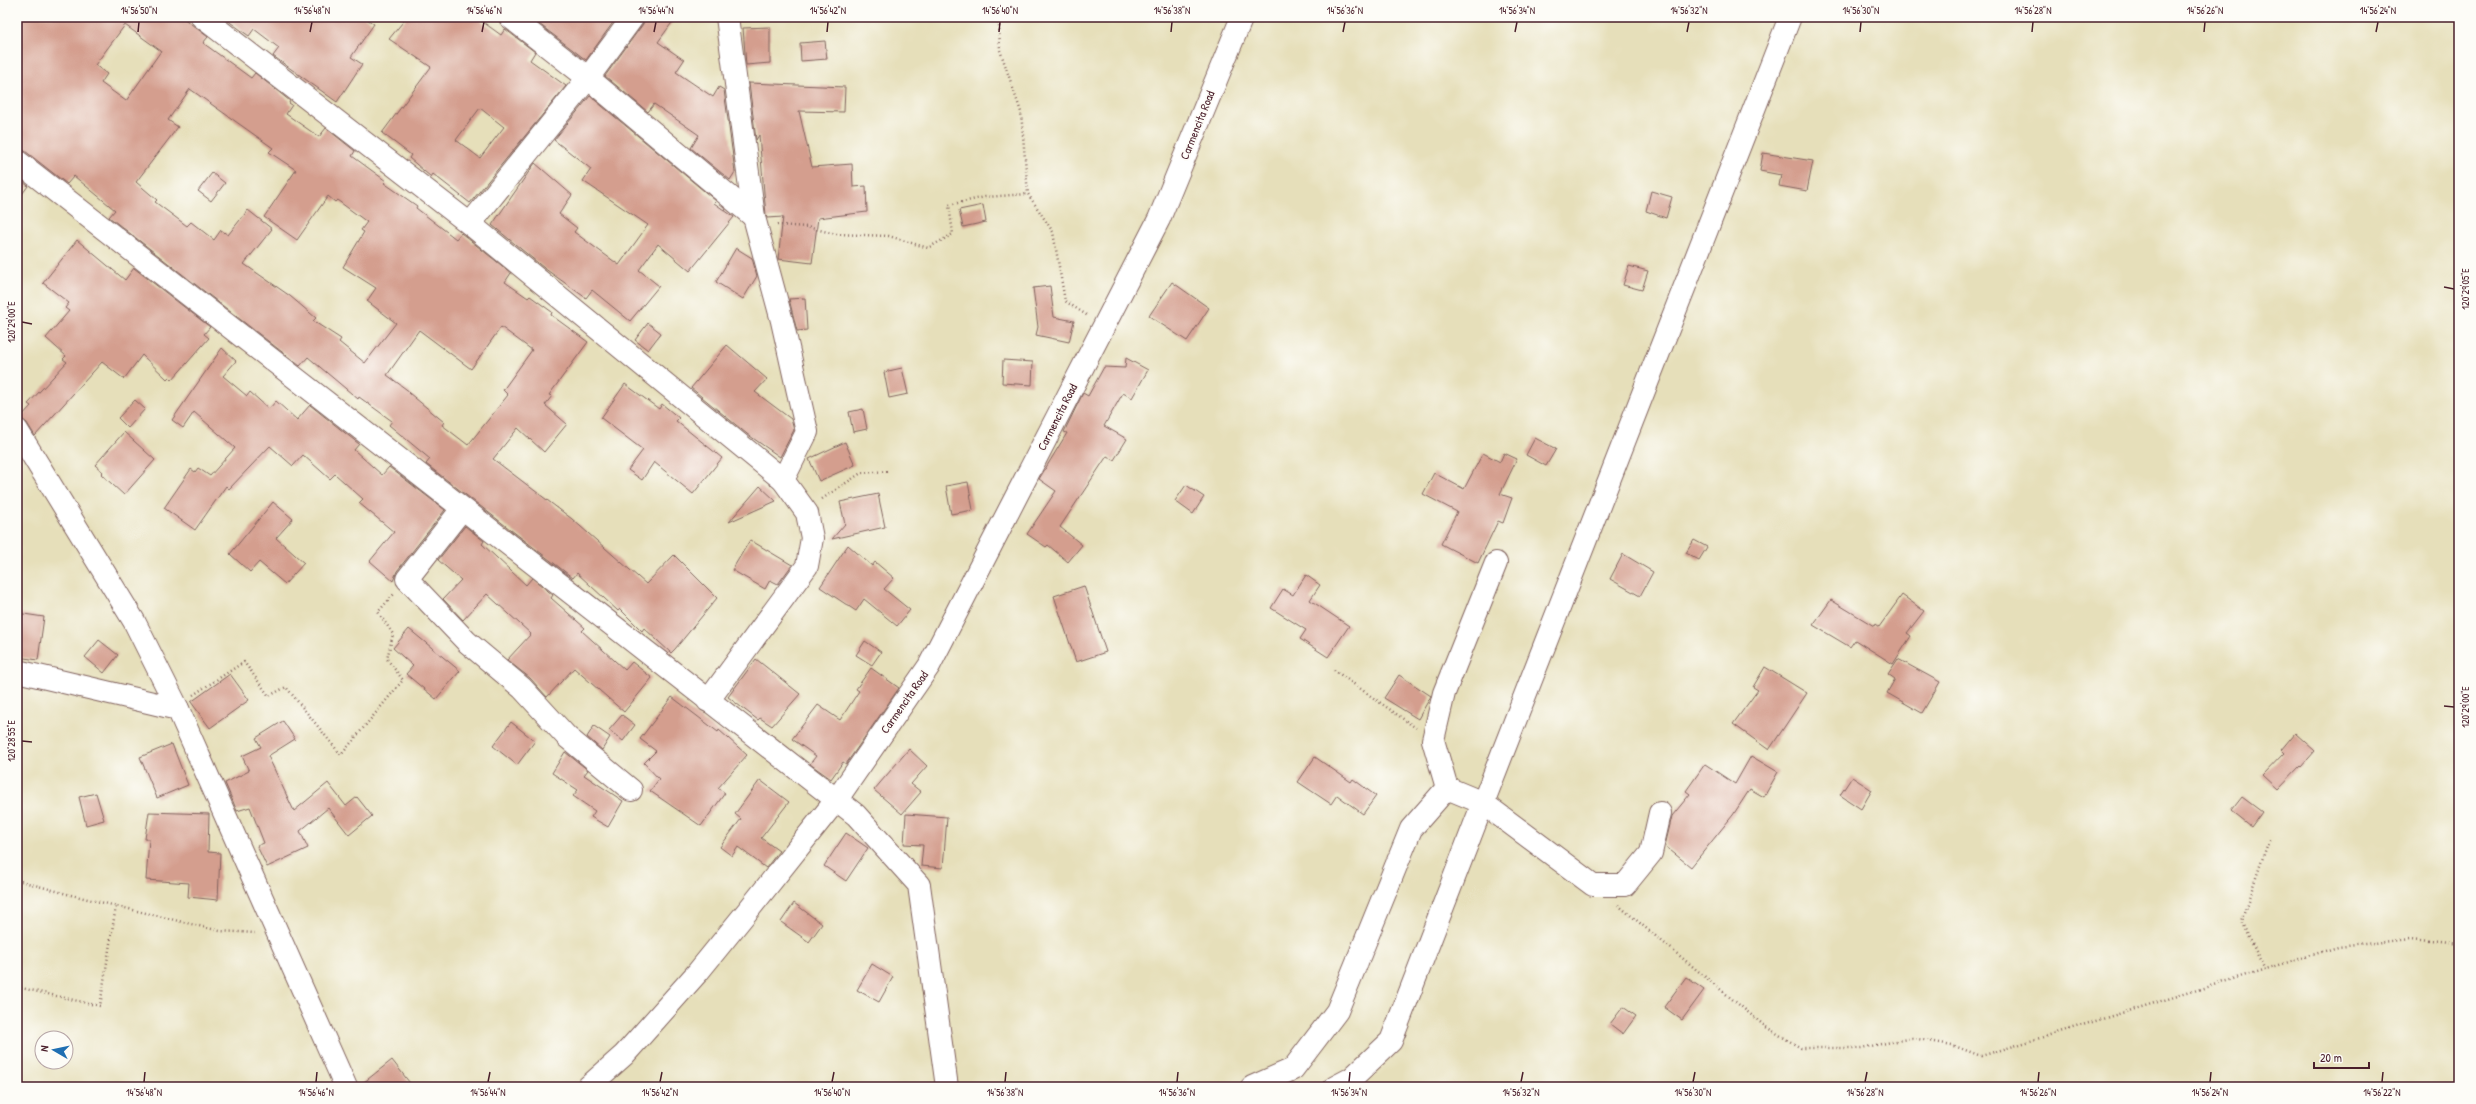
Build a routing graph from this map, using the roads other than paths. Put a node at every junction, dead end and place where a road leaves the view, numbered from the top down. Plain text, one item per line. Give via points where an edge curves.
1 (202, 17) edge
2 (510, 17) edge
3 (633, 17) edge
4 (727, 17) edge
5 (1242, 17) edge
6 (1790, 17) edge
7 (225, 23) edge
8 (588, 78) junction
9 (17, 161) edge
10 (754, 217) junction
11 (470, 224) junction
12 (17, 430) edge
13 (783, 480) junction
14 (462, 509) junction
15 (1496, 562) dead end
16 (17, 670) edge
17 (708, 701) junction
18 (178, 709) junction
19 (1447, 788) junction
20 (631, 790) dead end
21 (837, 799) junction
22 (1483, 803) junction
23 (1660, 813) dead end
24 (346, 1087) edge
25 (588, 1087) edge
26 (947, 1087) edge
27 (1252, 1087) edge
28 (1335, 1087) edge

1 - 7 street
2 - 8 street
3 - 8 street
4 - 10 street
5 - 21 street, Carmencita Road via 1159,219 929,666
6 - 22 street
7 - 11 street
8 - 10 street
8 - 11 street
9 - 14 street
10 - 13 street via 782,321 807,432
11 - 13 street
12 - 18 street via 134,621
13 - 17 street via 807,513 812,538 807,566
14 - 17 street
14 - 20 street via 407,580 467,642 522,688 567,737
15 - 19 street via 1444,693 1433,740
16 - 18 street
17 - 21 street
18 - 24 street
19 - 22 street
19 - 27 street via 1411,829 1337,1011 1293,1069
21 - 25 street, Carmencita Road via 698,972 624,1055
21 - 26 street via 856,815 919,885
22 - 23 street via 1593,884 1625,885 1651,853
22 - 28 street via 1391,1041 1352,1078

